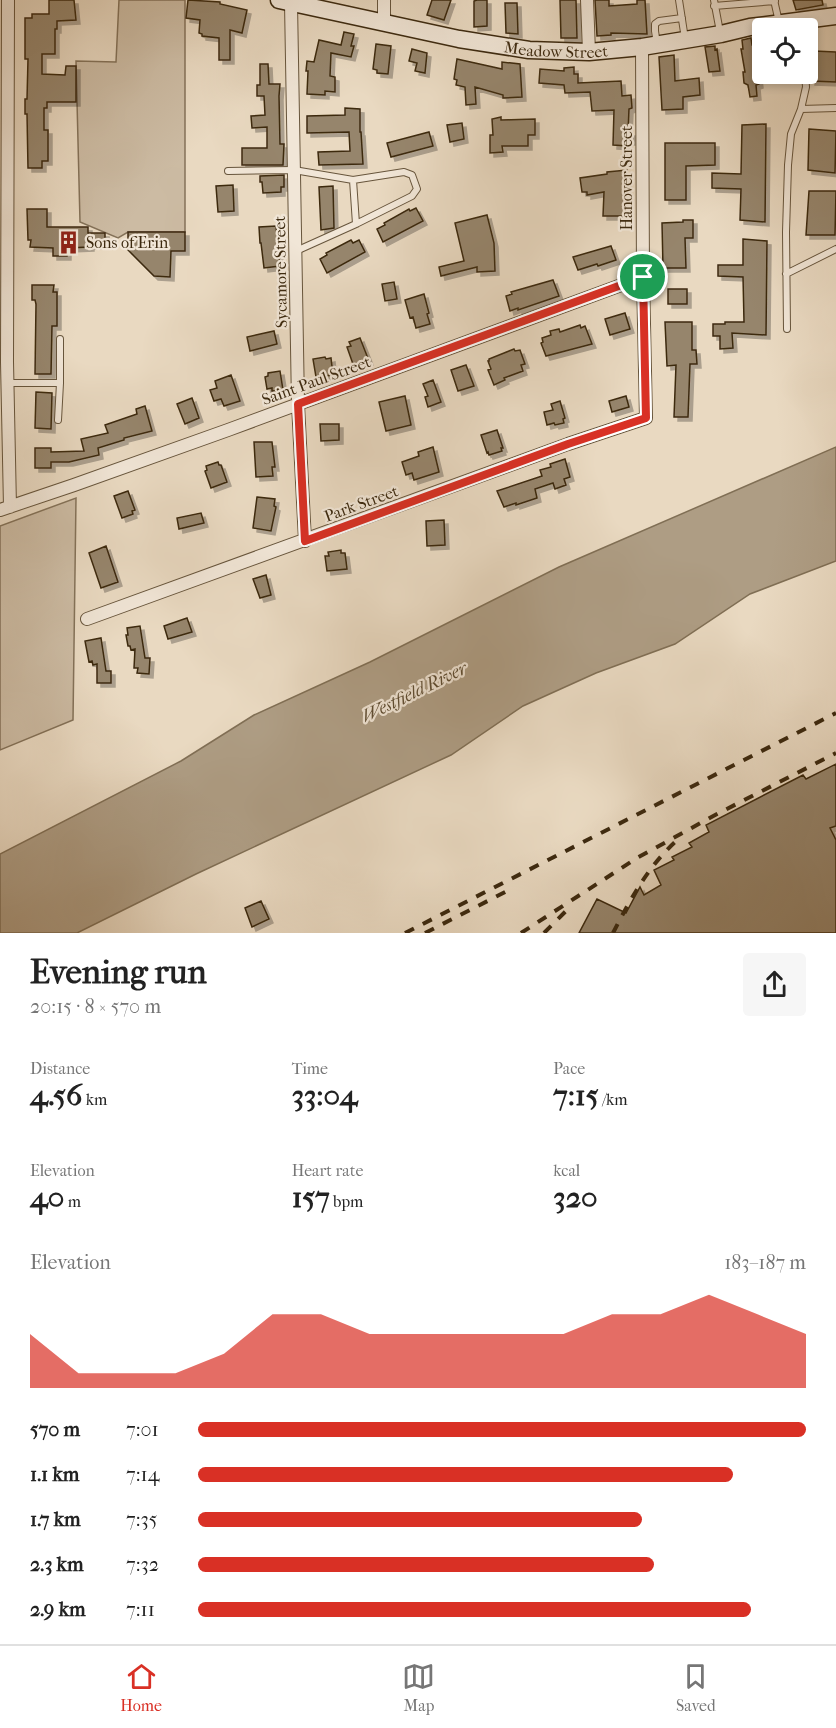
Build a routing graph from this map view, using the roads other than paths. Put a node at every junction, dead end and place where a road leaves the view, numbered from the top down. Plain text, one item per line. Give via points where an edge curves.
1 (8, 0) edge
2 (384, 0) edge
3 (587, 0) edge
4 (680, 0) edge
5 (774, 1) edge
6 (285, 2) edge
7 (714, 3) edge
8 (836, 16) edge
9 (682, 18) junction
10 (779, 18) edge
11 (818, 20) edge
12 (384, 24) junction
13 (752, 27) edge
14 (721, 34) junction
15 (685, 40) junction
16 (649, 45) junction
17 (589, 52) junction
18 (806, 84) edge
19 (836, 108) edge
20 (801, 109) junction
21 (294, 170) junction
22 (228, 171) dead end
23 (353, 180) junction
24 (356, 224) junction
25 (836, 249) edge
26 (296, 251) junction
27 (786, 274) junction
28 (643, 277) junction
29 (787, 329) dead end
30 (60, 339) dead end
31 (8, 383) junction
32 (60, 383) junction
33 (298, 404) junction
34 (646, 418) joint
35 (58, 420) dead end
36 (5, 508) edge
37 (305, 541) junction
38 (87, 619) dead end

1 - 31 street
2 - 12 street
3 - 17 street
4 - 9 lane
5 - 7 lane
5 - 10 lane
6 - 12 street, Meadow Street
6 - 21 street, Sycamore Street
7 - 14 lane
8 - 11 street, Meadow Street
9 - 15 lane
9 - 16 lane via 659,21
12 - 17 street, Meadow Street via 529,50
13 - 14 street, Meadow Street
14 - 15 street, Meadow Street
15 - 16 street, Meadow Street
16 - 17 street, Meadow Street
16 - 28 street, Hanover Street
18 - 20 lane
19 - 20 lane
20 - 27 lane via 791,134 788,165
21 - 22 lane
21 - 23 lane
21 - 26 street, Sycamore Street
23 - 24 lane
23 - 24 lane via 404,172 412,175 417,189 412,196
24 - 26 lane
25 - 27 lane
26 - 33 street, Sycamore Street
27 - 29 lane
28 - 33 street, Saint Paul Street
28 - 34 street, Hanover Street
30 - 32 lane
31 - 32 lane
31 - 36 street
32 - 35 lane
33 - 36 street, Saint Paul Street
33 - 37 street, Sycamore Street
34 - 37 street, Park Street
37 - 38 street, Park Street

